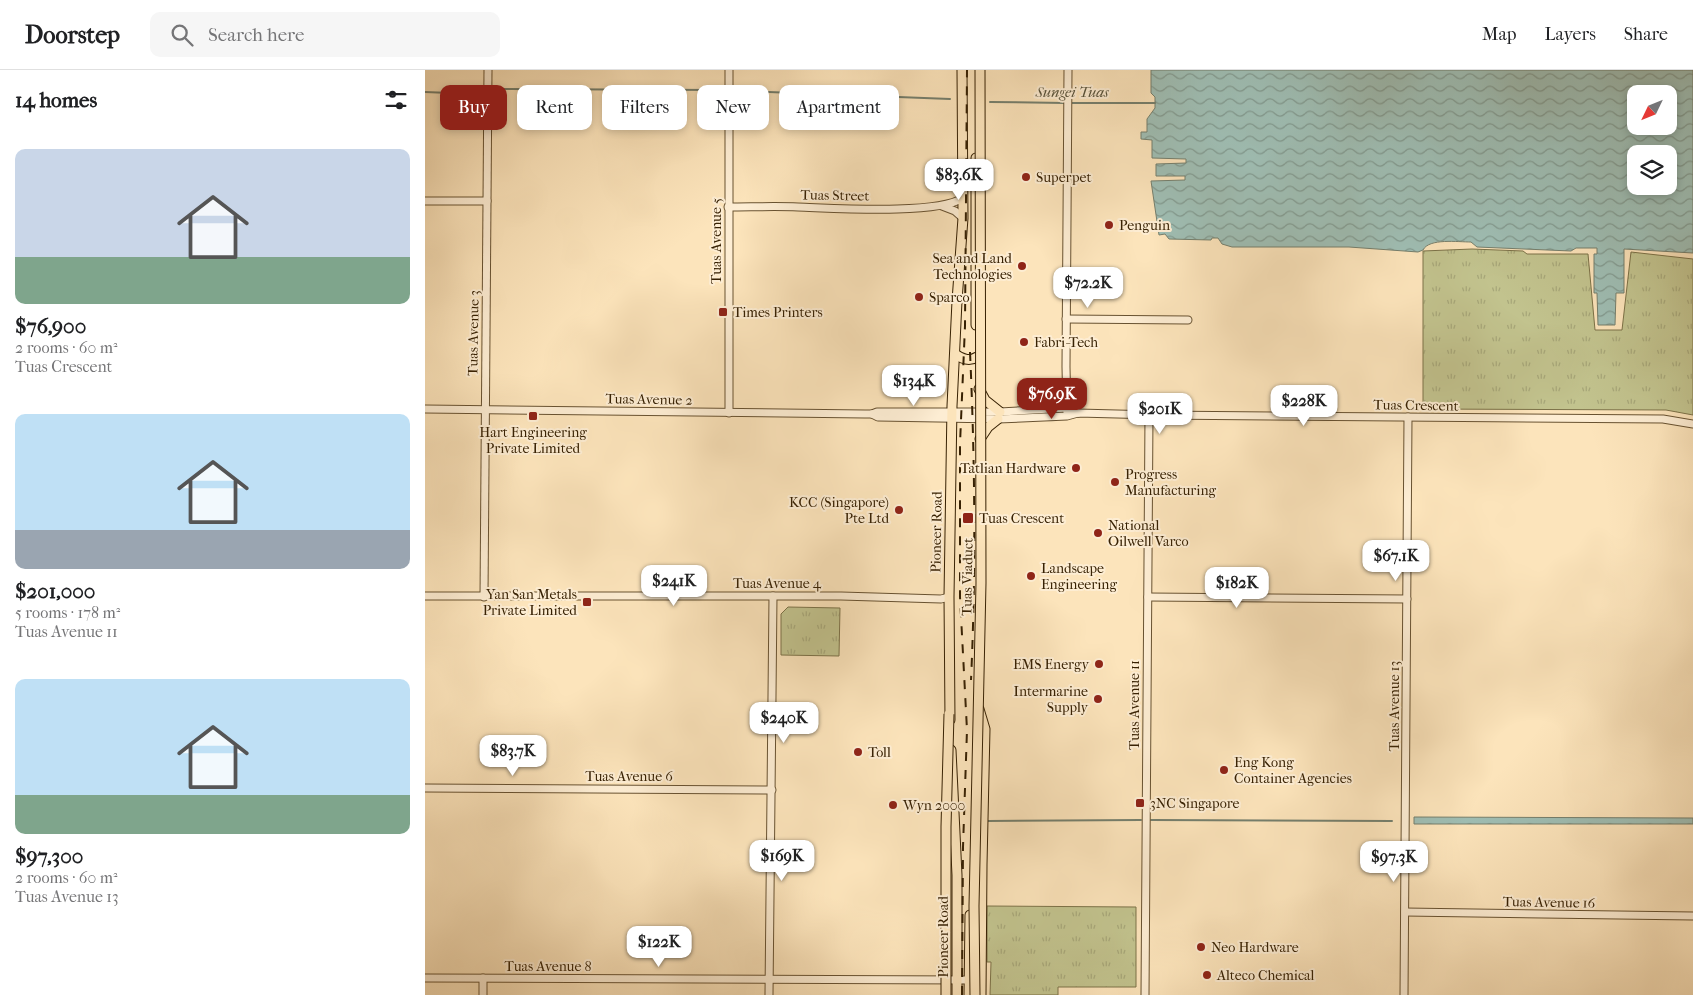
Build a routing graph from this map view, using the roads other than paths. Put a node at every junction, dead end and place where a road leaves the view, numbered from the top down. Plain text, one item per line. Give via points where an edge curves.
1 (488, 70) edge
2 (729, 70) edge
3 (962, 70) edge
4 (978, 70) edge
5 (1068, 70) edge
6 (963, 198) junction
7 (425, 201) edge
8 (487, 201) junction
9 (728, 206) junction
10 (941, 206) junction
11 (963, 218) junction
12 (1067, 319) junction
13 (1187, 320) dead end
14 (955, 354) junction
15 (977, 357) junction
16 (977, 387) junction
17 (425, 409) edge
18 (485, 409) junction
19 (1067, 412) junction
20 (729, 413) junction
21 (952, 415) junction
22 (977, 415) junction
23 (1149, 415) junction
24 (999, 416) junction
25 (1408, 417) junction
26 (1693, 424) edge
27 (978, 442) junction
28 (425, 596) edge
29 (484, 596) junction
30 (773, 596) junction
31 (949, 597) junction
32 (1148, 597) junction
33 (1407, 599) junction
34 (979, 706) junction
35 (949, 714) junction
36 (425, 788) edge
37 (772, 790) junction
38 (1405, 912) junction
39 (1693, 916) edge
40 (425, 978) edge
41 (483, 978) junction
42 (770, 980) junction
43 (957, 980) junction
44 (969, 980) junction
45 (483, 995) edge
46 (769, 995) edge
47 (946, 995) edge
48 (957, 995) edge
49 (969, 995) edge
50 (975, 995) edge
51 (981, 995) edge
52 (1145, 995) edge
53 (1404, 995) edge

1 - 8 street, Tuas Avenue 3
2 - 9 street, Tuas Avenue 5
3 - 6 main road, Pioneer Road
4 - 15 main road, Pioneer Road
4 - 34 main road, Tuas Viaduct, bridge
5 - 12 street
6 - 10 street, Tuas Street
6 - 11 main road, Pioneer Road
7 - 8 street
8 - 18 street, Tuas Avenue 3
9 - 10 street, Tuas Street
9 - 20 street, Tuas Avenue 5
10 - 11 street
11 - 14 main road, Pioneer Road
12 - 13 street
12 - 19 street
14 - 15 main road via 966,360
14 - 21 main road, Pioneer Road
15 - 16 main road, Pioneer Road
16 - 22 main road, Pioneer Road
16 - 24 main road
17 - 18 street, Tuas Avenue 2
18 - 20 street, Tuas Avenue 2
18 - 29 street, Tuas Avenue 3
19 - 23 street, Tuas Crescent
19 - 24 street, Tuas Crescent
20 - 21 street, Tuas Avenue 2 via 872,414 878,417
21 - 22 street, Tuas Crescent
21 - 31 main road, Pioneer Road
22 - 24 street, Tuas Crescent
22 - 27 main road, Pioneer Road
23 - 25 street, Tuas Crescent
23 - 32 street, Tuas Avenue 11
24 - 27 main road
25 - 26 street, Tuas Crescent via 1663,419
25 - 33 street, Tuas Avenue 13
27 - 44 main road, Pioneer Road via 978,599
28 - 29 street, Tuas Avenue 4
29 - 30 street, Tuas Avenue 4
30 - 31 street, Tuas Avenue 4
30 - 37 street
31 - 35 main road, Pioneer Road
32 - 33 street
32 - 52 street, Tuas Avenue 11
33 - 38 street, Tuas Avenue 13
34 - 50 main road, Tuas Viaduct, bridge
34 - 51 main road via 985,729
35 - 43 main road, Pioneer Road via 957,876
35 - 47 main road, bridge
36 - 37 street, Tuas Avenue 6
37 - 42 street
38 - 39 street, Tuas Avenue 16
38 - 53 street, Tuas Avenue 13
40 - 41 street, Tuas Avenue 8
41 - 42 street, Tuas Avenue 8
41 - 45 street
42 - 43 street, Tuas Avenue 8
42 - 46 street
43 - 44 street, Tuas Avenue 8
43 - 48 main road, Pioneer Road
44 - 49 main road, Pioneer Road

